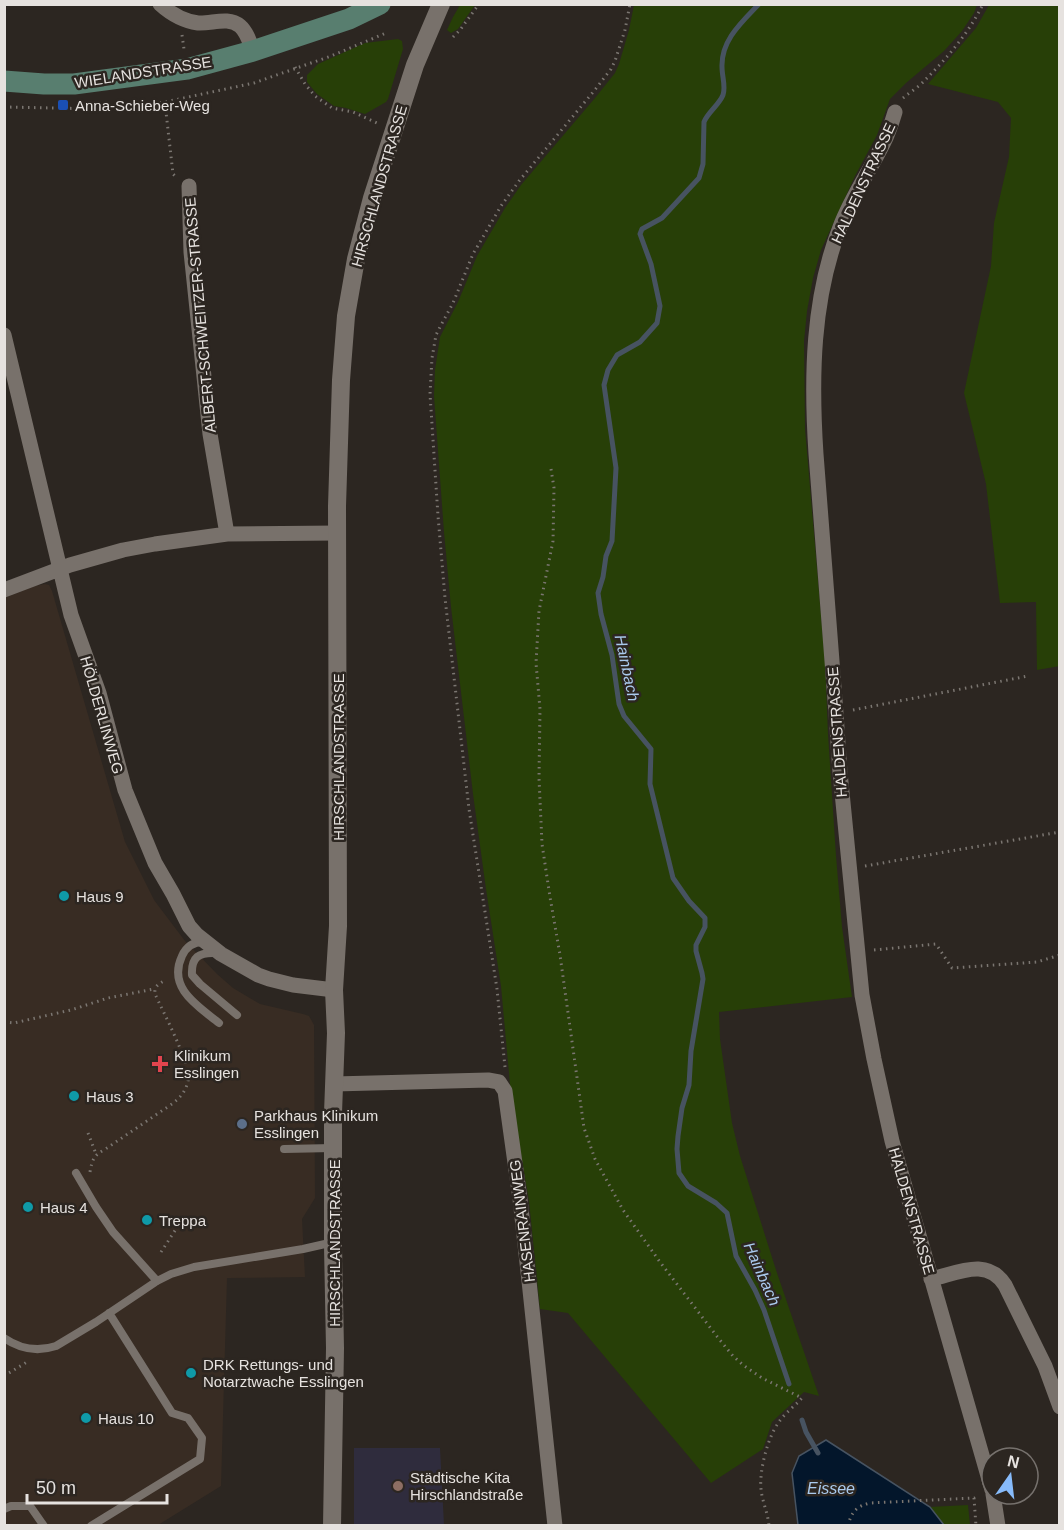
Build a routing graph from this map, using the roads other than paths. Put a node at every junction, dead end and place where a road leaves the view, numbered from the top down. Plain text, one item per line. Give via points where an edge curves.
1 (160, 4) edge
2 (380, 4) edge
3 (441, 4) edge
4 (254, 51) junction
5 (4, 81) edge
6 (895, 112) road end
7 (189, 186) road end
8 (4, 335) edge
9 (338, 533) junction
10 (226, 534) junction
11 (60, 568) junction
12 (4, 590) edge
13 (205, 942) junction
14 (221, 954) junction
15 (334, 990) junction
16 (237, 1015) dead end
17 (219, 1023) dead end
18 (334, 1084) junction
19 (333, 1148) junction
20 (284, 1149) dead end
21 (78, 1177) road end
22 (333, 1246) junction
23 (931, 1279) junction
24 (157, 1281) junction
25 (109, 1313) junction
26 (4, 1338) edge
27 (1059, 1407) edge
28 (980, 1450) edge
29 (994, 1506) edge
30 (4, 1509) edge
31 (550, 1525) edge
32 (44, 1526) edge
33 (92, 1526) edge
34 (332, 1526) edge
35 (998, 1526) edge

1 - 4 street via 172,14 197,23 233,22 242,28
2 - 4 main road, WIELANDSTRASSE via 349,19
3 - 9 street, HIRSCHLANDSTRASSE via 409,82 356,259 343,351
4 - 5 main road, WIELANDSTRASSE via 187,69 74,84
6 - 23 street, HALDENSTRASSE via 840,227 826,271 814,362 814,427 840,772 864,1006 892,1141
7 - 10 street, ALBERT-SCHWEITZER-STRASSE via 191,252 210,434
8 - 11 street, HÖLDERLINWEG
9 - 10 street
9 - 15 street, HIRSCHLANDSTRASSE via 338,926
10 - 11 street via 123,550
11 - 12 street
11 - 13 street, HÖLDERLINWEG via 124,790 155,863 189,926
13 - 14 street, HÖLDERLINWEG
13 - 17 lane via 187,947 178,981 197,1006
14 - 15 street, HÖLDERLINWEG via 270,980
14 - 16 lane via 197,957 192,975
15 - 18 street, HIRSCHLANDSTRASSE
18 - 19 street, HIRSCHLANDSTRASSE
18 - 31 street, HASENRAINWEG via 488,1080 502,1086 520,1199
19 - 20 lane
19 - 22 street, HIRSCHLANDSTRASSE
21 - 24 lane via 114,1232
22 - 24 lane via 325,1244 195,1267
22 - 34 street, HIRSCHLANDSTRASSE
23 - 27 street via 974,1269 1000,1277 1045,1366
23 - 28 street, HALDENSTRASSE
24 - 25 lane
25 - 26 lane via 50,1348 29,1348
25 - 33 lane via 172,1413 188,1418 202,1438 200,1460
29 - 35 street, HALDENSTRASSE
30 - 32 lane via 30,1506

